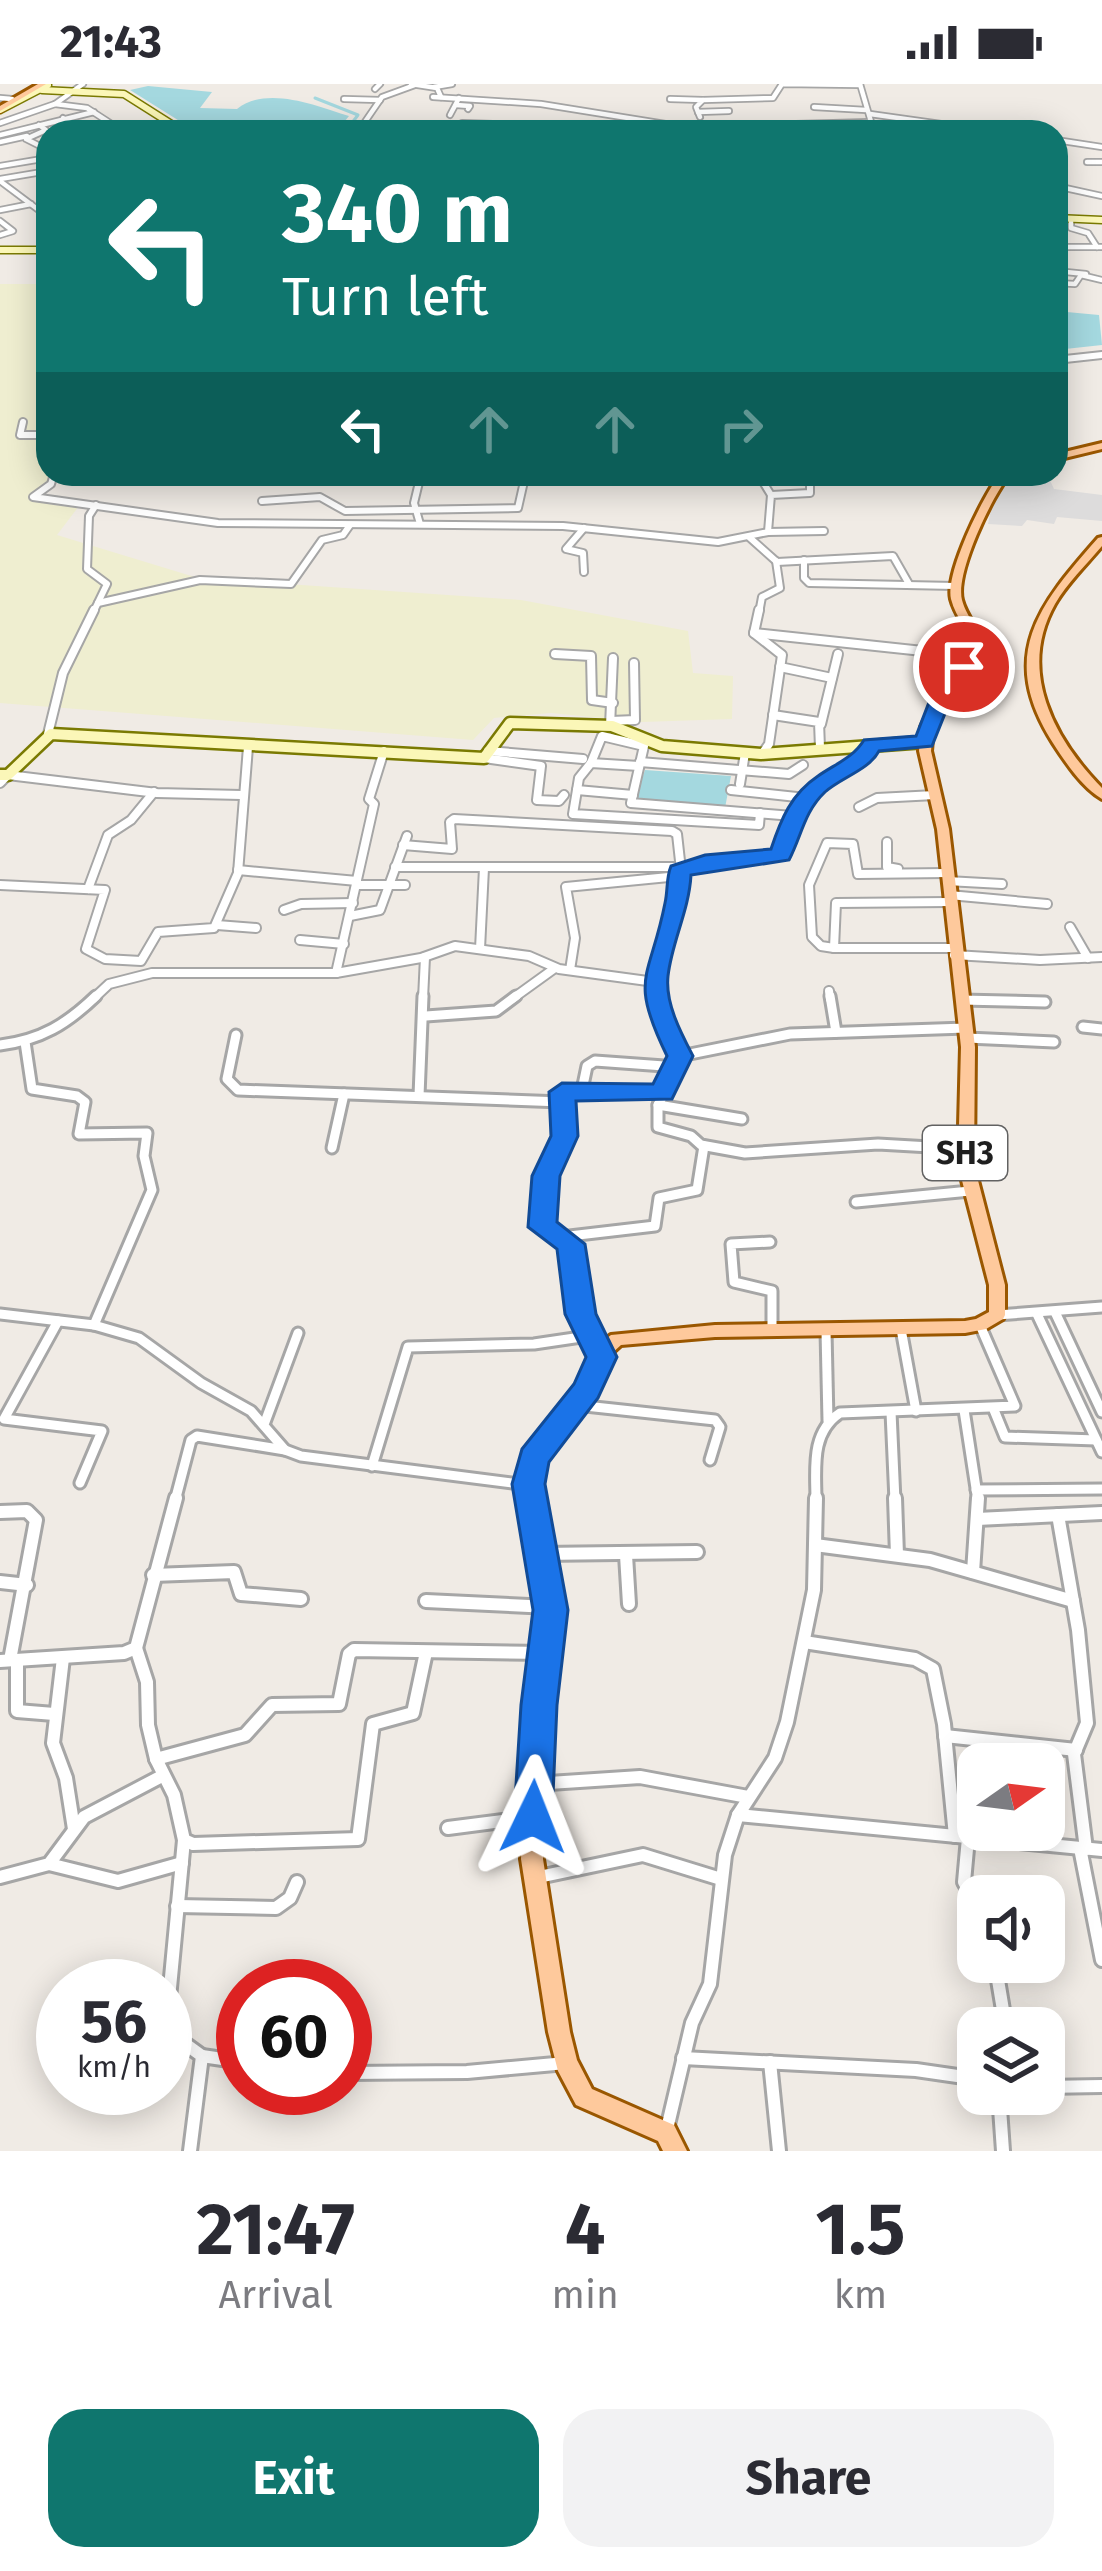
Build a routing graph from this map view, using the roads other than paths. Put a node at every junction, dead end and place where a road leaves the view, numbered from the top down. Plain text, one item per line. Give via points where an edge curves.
1 (83, 84) edge
2 (406, 84) edge
3 (452, 84) edge
4 (420, 85) edge
5 (860, 85) edge
6 (40, 87) edge
7 (434, 87) junction
8 (72, 92) junction
9 (433, 97) dead end
10 (441, 97) junction
11 (670, 99) dead end
12 (703, 100) junction
13 (345, 101) dead end
14 (457, 101) junction
15 (507, 101) junction
16 (379, 102) junction
17 (55, 104) junction
18 (0, 105) edge
19 (814, 107) dead end
20 (468, 109) dead end
21 (501, 110) dead end
22 (729, 111) dead end
23 (94, 112) junction
24 (868, 112) junction
25 (450, 115) dead end
26 (62, 118) junction
27 (55, 120) edge
28 (65, 120) edge
29 (106, 120) edge
30 (151, 120) edge
31 (166, 120) edge
32 (366, 120) edge
33 (639, 120) edge
34 (871, 120) edge
35 (910, 120) edge
36 (0, 123) edge
37 (36, 126) edge
38 (36, 133) edge
39 (1098, 134) dead end
40 (27, 136) junction
41 (0, 138) edge
42 (1068, 142) edge
43 (36, 144) edge
44 (1099, 146) edge
45 (36, 157) edge
46 (1088, 162) dead end
47 (1102, 162) edge
48 (0, 166) edge
49 (36, 173) edge
50 (0, 180) edge
51 (1068, 189) edge
52 (1102, 196) edge
53 (31, 204) junction
54 (36, 208) edge
55 (0, 210) edge
56 (0, 220) edge
57 (1068, 220) edge
58 (1071, 220) junction
59 (1102, 220) edge
60 (0, 235) edge
61 (1100, 247) edge
62 (1068, 248) edge
63 (36, 249) edge
64 (0, 251) edge
65 (1068, 271) edge
66 (1088, 275) junction
67 (1102, 280) edge
68 (1068, 284) edge
69 (1102, 355) edge
70 (1068, 359) edge
71 (23, 422) dead end
72 (36, 435) edge
73 (1102, 446) edge
74 (1068, 454) edge
75 (48, 486) edge
76 (419, 486) edge
77 (523, 486) edge
78 (765, 486) edge
79 (811, 486) edge
80 (995, 486) edge
81 (771, 496) junction
82 (262, 501) dead end
83 (96, 506) junction
84 (415, 507) junction
85 (367, 510) junction
86 (420, 524) junction
87 (350, 525) junction
88 (361, 525) junction
89 (584, 528) junction
90 (824, 531) dead end
91 (768, 532) junction
92 (749, 537) junction
93 (1102, 540) edge
94 (1102, 555) edge
95 (804, 560) junction
96 (776, 561) junction
97 (584, 572) dead end
98 (909, 584) junction
99 (955, 586) junction
100 (98, 603) junction
101 (754, 633) junction
102 (555, 654) dead end
103 (838, 654) dead end
104 (980, 657) junction
105 (613, 658) dead end
106 (634, 663) dead end
107 (781, 667) junction
108 (832, 678) junction
109 (613, 703) junction
110 (773, 715) junction
111 (610, 724) junction
112 (821, 724) junction
113 (47, 734) junction
114 (925, 742) junction
115 (871, 745) junction
116 (666, 746) junction
117 (248, 747) junction
118 (820, 748) junction
119 (384, 751) junction
120 (745, 753) junction
121 (761, 754) junction
122 (486, 755) junction
123 (587, 761) junction
124 (640, 764) junction
125 (663, 764) junction
126 (803, 765) dead end
127 (742, 770) junction
128 (3, 778) edge
129 (577, 790) junction
130 (1102, 791) edge
131 (154, 792) junction
132 (241, 795) junction
133 (564, 795) dead end
134 (633, 795) junction
135 (935, 795) junction
136 (806, 798) junction
137 (859, 806) dead end
138 (760, 813) junction
139 (793, 816) junction
140 (887, 842) dead end
141 (395, 867) junction
142 (484, 868) junction
143 (238, 870) junction
144 (680, 871) junction
145 (357, 883) junction
146 (948, 884) junction
147 (1002, 884) dead end
148 (0, 885) edge
149 (388, 885) junction
150 (404, 885) dead end
151 (88, 889) junction
152 (353, 903) junction
153 (1046, 904) dead end
154 (284, 910) dead end
155 (350, 916) junction
156 (217, 925) junction
157 (1070, 927) dead end
158 (256, 928) dead end
159 (299, 940) dead end
160 (344, 944) junction
161 (834, 948) junction
162 (480, 949) junction
163 (954, 951) junction
164 (425, 957) junction
165 (1102, 957) edge
166 (1088, 958) junction
167 (141, 961) junction
168 (555, 968) junction
169 (570, 970) junction
170 (336, 973) junction
171 (137, 976) junction
172 (655, 982) junction
173 (829, 991) dead end
174 (962, 1000) junction
175 (1046, 1002) dead end
176 (426, 1016) junction
177 (1083, 1027) dead end
178 (1102, 1029) edge
179 (836, 1032) junction
180 (966, 1033) junction
181 (236, 1035) dead end
182 (25, 1042) junction
183 (1054, 1042) dead end
184 (0, 1045) edge
185 (679, 1061) junction
186 (582, 1090) junction
187 (663, 1093) junction
188 (344, 1094) junction
189 (419, 1096) junction
190 (562, 1102) junction
191 (658, 1105) junction
192 (742, 1119) dead end
193 (704, 1146) junction
194 (332, 1148) dead end
195 (965, 1149) junction
196 (970, 1191) junction
197 (856, 1202) dead end
198 (561, 1237) junction
199 (770, 1242) dead end
200 (1102, 1307) edge
201 (1055, 1312) junction
202 (0, 1314) edge
203 (1037, 1314) junction
204 (997, 1315) junction
205 (58, 1321) junction
206 (94, 1325) junction
207 (980, 1325) junction
208 (901, 1329) junction
209 (772, 1330) junction
210 (826, 1331) junction
211 (298, 1333) dead end
212 (589, 1336) junction
213 (601, 1357) junction
214 (576, 1405) junction
215 (964, 1410) junction
216 (994, 1410) junction
217 (916, 1411) junction
218 (891, 1412) junction
219 (1102, 1412) edge
220 (828, 1421) junction
221 (265, 1422) junction
222 (1099, 1446) edge
223 (285, 1450) junction
224 (710, 1460) dead end
225 (372, 1466) junction
226 (80, 1483) dead end
227 (528, 1484) junction
228 (1102, 1489) edge
229 (976, 1490) junction
230 (0, 1512) edge
231 (1102, 1513) edge
232 (1058, 1515) junction
233 (977, 1519) junction
234 (815, 1545) junction
235 (697, 1552) dead end
236 (540, 1554) junction
237 (626, 1555) junction
238 (897, 1555) junction
239 (973, 1572) junction
240 (154, 1575) junction
241 (0, 1582) edge
242 (27, 1585) junction
243 (301, 1599) dead end
244 (426, 1600) dead end
245 (1073, 1601) junction
246 (628, 1604) dead end
247 (550, 1607) junction
248 (805, 1642) junction
249 (136, 1648) junction
250 (426, 1652) junction
251 (546, 1653) junction
252 (63, 1658) junction
253 (9, 1660) edge
254 (54, 1714) junction
255 (945, 1736) junction
256 (1076, 1750) junction
257 (156, 1759) junction
258 (162, 1777) junction
259 (534, 1784) junction
260 (748, 1797) junction
261 (957, 1807) edge
262 (738, 1815) junction
263 (533, 1817) junction
264 (448, 1828) dead end
265 (74, 1829) junction
266 (957, 1837) edge
267 (184, 1840) junction
268 (1065, 1847) edge
269 (1083, 1849) junction
270 (1102, 1850) edge
271 (182, 1863) junction
272 (49, 1864) junction
273 (1, 1875) edge
274 (534, 1877) junction
275 (721, 1879) junction
276 (297, 1882) dead end
277 (178, 1906) junction
278 (1102, 1960) edge
279 (202, 2056) junction
280 (216, 2058) edge
281 (683, 2058) junction
282 (770, 2062) junction
283 (566, 2063) junction
284 (372, 2073) edge
285 (957, 2076) edge
286 (1102, 2086) edge
287 (1065, 2087) edge
288 (1000, 2115) edge
289 (670, 2142) edge
290 (190, 2151) edge
291 (779, 2151) edge
292 (1003, 2151) edge

1 - 8 street
2 - 4 street
3 - 7 street
4 - 7 street
4 - 16 street
5 - 12 street via 782,84 772,98
5 - 24 street
6 - 8 street
6 - 18 main road
6 - 18 street
7 - 10 street
8 - 17 street
8 - 30 street via 118,98
8 - 31 street via 128,95
9 - 10 street
10 - 14 street
11 - 12 street
12 - 22 street via 699,114
13 - 16 street
14 - 15 street
14 - 20 street
14 - 25 street
15 - 21 street
15 - 33 street
16 - 32 street
17 - 23 street
17 - 36 street
19 - 24 street
23 - 26 street
23 - 29 street
24 - 34 street
24 - 35 street
26 - 27 street
26 - 28 street
37 - 41 street
38 - 40 street
39 - 44 street
40 - 41 street
40 - 43 street
42 - 44 street
45 - 48 street
46 - 47 street
49 - 50 street
50 - 53 street
51 - 52 street
53 - 54 street
53 - 55 street
56 - 60 street via 13,231
57 - 58 street
58 - 59 street
58 - 61 street
61 - 62 street
63 - 64 street
65 - 66 street
66 - 67 street
66 - 68 street
69 - 70 street
71 - 72 street via 20,435
73 - 74 main road
75 - 83 street via 33,497
76 - 84 street
77 - 84 street via 519,508
78 - 81 street
79 - 81 street via 811,493
80 - 99 main road
81 - 91 street
82 - 85 street via 320,497 342,511
83 - 87 street via 208,523
83 - 100 street via 87,569 107,584
84 - 85 street
84 - 86 street
85 - 88 street
86 - 88 street
86 - 89 street
87 - 88 street
87 - 100 street via 322,540 291,584 200,580
89 - 92 street via 718,542
89 - 97 street via 566,549 584,553
90 - 91 street
91 - 92 street
92 - 96 street
93 - 130 main road via 1049,605 1032,669 1049,730
94 - 130 main road via 1058,608 1041,667 1058,732
95 - 96 street
95 - 98 street via 891,555
95 - 98 street via 809,583
96 - 101 street via 780,588 762,597
98 - 99 street
99 - 104 main road
100 - 113 street via 59,683
101 - 104 street
101 - 107 street via 782,655
102 - 109 street via 591,656 592,700
103 - 108 street
104 - 114 main road via 946,684
105 - 109 street
106 - 111 street via 635,720
107 - 108 street
107 - 110 street
108 - 112 street
109 - 111 street
110 - 112 street
110 - 121 street
111 - 116 street
111 - 122 street via 510,724
112 - 118 street
113 - 117 street
113 - 128 street
114 - 115 street
114 - 135 main road, SH3
115 - 118 street
115 - 136 street
116 - 120 street
116 - 125 street
117 - 119 street
117 - 132 street
118 - 121 street
119 - 122 street
119 - 145 street
120 - 121 street
120 - 127 street
122 - 123 street
122 - 133 street via 541,766 537,800
123 - 124 street
123 - 124 street via 602,736 644,746
123 - 129 street
124 - 125 street
124 - 134 street
125 - 127 street
126 - 127 street via 788,774
127 - 136 street via 736,787
128 - 131 street
129 - 134 street
129 - 138 street via 573,814 759,825
131 - 132 street
131 - 151 street via 108,835
132 - 143 street
134 - 138 street via 631,803
135 - 137 street
135 - 146 main road, SH3
136 - 139 street
138 - 139 street
139 - 144 street via 780,855
140 - 146 street via 889,869
141 - 142 street
141 - 144 street via 405,840 452,849 454,819 672,831
141 - 149 street
142 - 144 street
142 - 162 street
143 - 145 street
143 - 156 street
144 - 169 street via 566,887 575,938
144 - 172 street
145 - 149 street
145 - 152 street
146 - 147 street
146 - 153 street
146 - 161 street via 836,903
146 - 161 street via 858,874 853,844 827,843 809,885 811,920 816,942
146 - 163 main road, SH3
148 - 151 street
149 - 150 street
149 - 155 street via 376,914
151 - 167 street via 107,892 87,952
152 - 154 street
152 - 155 street
155 - 160 street
156 - 158 street
156 - 167 street via 158,932
157 - 166 street
159 - 160 street
160 - 170 street
161 - 163 street
162 - 164 street via 449,947
162 - 168 street
163 - 166 street
163 - 174 main road, SH3
164 - 170 street
164 - 176 street
165 - 166 street
167 - 171 street
168 - 169 street
168 - 176 street via 496,1011
169 - 172 street
170 - 171 street
171 - 182 street via 109,984 70,1023
172 - 185 street
173 - 179 street
174 - 175 street
174 - 180 main road, SH3
176 - 189 street
177 - 178 street
179 - 180 street
179 - 185 street via 790,1034
180 - 183 street
180 - 195 main road, SH3
181 - 188 street via 227,1078 238,1090
182 - 184 street
182 - 206 street via 34,1090 85,1102 79,1134 147,1133 152,1190
185 - 186 street via 595,1061
185 - 187 street
186 - 187 street
186 - 190 street via 562,1092
187 - 191 street
188 - 189 street
188 - 194 street
189 - 190 street
190 - 198 street via 564,1136 549,1165 541,1216 545,1231
191 - 192 street
191 - 193 street via 662,1130
193 - 195 street via 745,1153 878,1144
193 - 198 street via 697,1190 659,1198 655,1226
195 - 196 main road, SH3
196 - 197 street
196 - 204 main road, SH3 via 997,1286
198 - 212 street via 571,1244
199 - 209 street via 731,1244 734,1282 772,1291
200 - 201 street
201 - 203 street
201 - 219 street
202 - 205 street
203 - 204 street
203 - 222 street
204 - 207 main road
205 - 206 street
205 - 226 street via 4,1417 101,1431
206 - 221 street via 150,1344
207 - 208 main road
207 - 216 street via 1015,1406
208 - 210 main road
208 - 217 street
209 - 210 main road
209 - 213 main road via 634,1335 612,1341
210 - 220 street
211 - 221 street
212 - 213 street
212 - 225 street via 408,1347
213 - 214 main road
214 - 224 street via 715,1420
214 - 227 main road via 540,1447
215 - 216 street
215 - 217 street
215 - 229 street
216 - 222 street via 1005,1437
217 - 218 street
218 - 220 street via 840,1413
218 - 238 street
220 - 234 street via 817,1444
221 - 223 street
223 - 225 street
223 - 240 street via 193,1437
225 - 227 street
227 - 236 main road
228 - 229 street
229 - 233 street
230 - 242 street via 27,1511 36,1520
231 - 232 street
232 - 233 street
232 - 245 street
233 - 239 street
234 - 238 street
234 - 248 street
235 - 237 street
236 - 237 street
236 - 247 main road
237 - 246 street
238 - 239 street
239 - 245 street
240 - 243 street via 234,1572 247,1597
240 - 249 street
241 - 242 street
242 - 253 street
244 - 247 street
245 - 256 street via 1087,1724
247 - 251 main road
248 - 255 street via 929,1664
248 - 260 street via 775,1758
249 - 252 street
249 - 257 street
250 - 251 street
250 - 257 street via 354,1650 338,1704 272,1706 245,1735
250 - 267 street via 413,1713 373,1724 358,1839
251 - 259 main road
252 - 253 street
252 - 254 street
253 - 254 street via 17,1711
254 - 265 street via 52,1743
255 - 256 street
255 - 261 street
256 - 269 street
257 - 258 street
258 - 265 street
258 - 267 street
259 - 260 street via 640,1777
259 - 263 main road
260 - 262 street
262 - 266 street
262 - 275 street
263 - 264 street
263 - 274 main road
265 - 272 street
267 - 271 street
268 - 269 street
269 - 270 street
269 - 278 street
271 - 272 street via 118,1881
271 - 277 street
272 - 273 street
274 - 275 street via 643,1855
274 - 283 main road
275 - 281 street via 710,1984
276 - 277 street via 276,1908
277 - 279 street via 166,2030
279 - 280 street
279 - 290 street
281 - 282 street
281 - 289 street
282 - 285 street
282 - 291 street
283 - 284 street
283 - 289 main road via 584,2097
286 - 287 street
288 - 292 street

